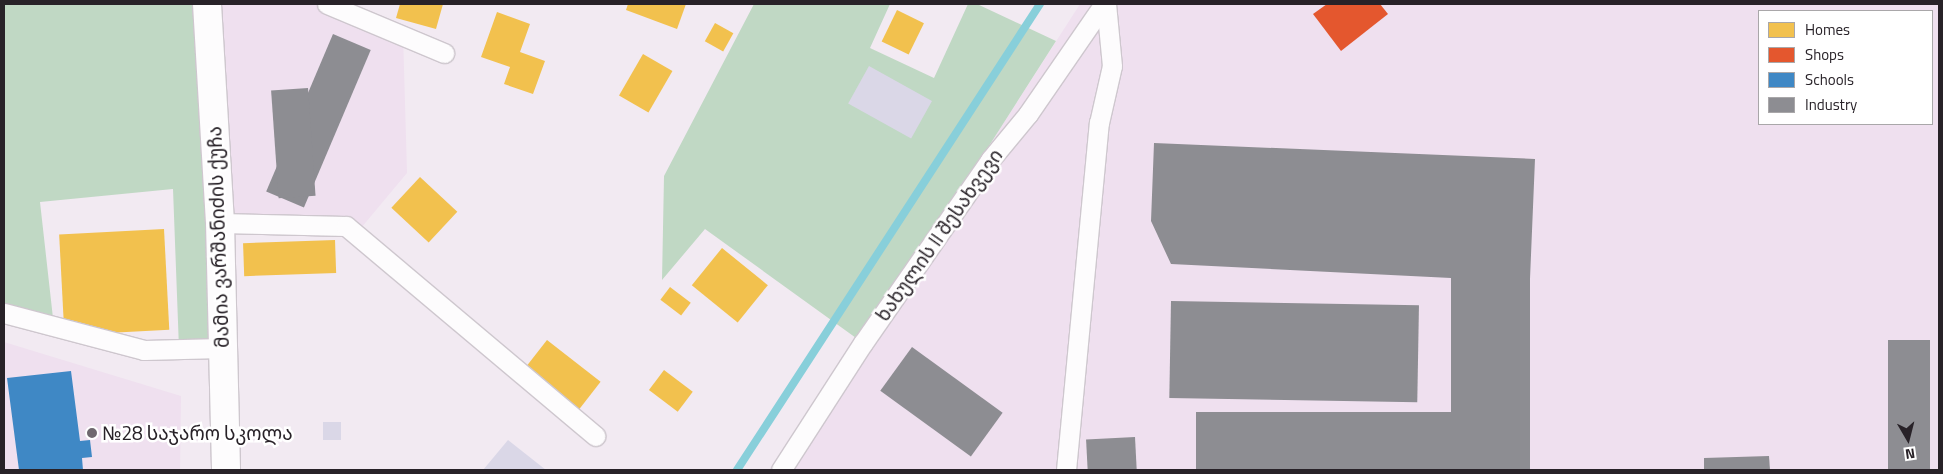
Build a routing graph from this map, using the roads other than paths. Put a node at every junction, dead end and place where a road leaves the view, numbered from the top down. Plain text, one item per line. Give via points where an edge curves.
1 (207, 4) edge
2 (327, 4) edge
3 (1105, 4) edge
4 (444, 53) dead end
5 (220, 223) junction
6 (4, 314) edge
7 (222, 348) junction
8 (595, 436) dead end
9 (226, 470) edge
10 (780, 470) edge
11 (1066, 470) edge

1 - 5 street, მამია ვარშანიძის ქუჩა
2 - 4 street
3 - 10 street, ხახულის II შესახვევი via 1028,114 990,160
3 - 11 street, ხახულის II შესახვევი via 1112,66 1099,124
5 - 7 street, მამია ვარშანიძის ქუჩა
5 - 8 street via 346,226
6 - 7 street via 144,350
7 - 9 street, მამია ვარშანიძის ქუჩა

